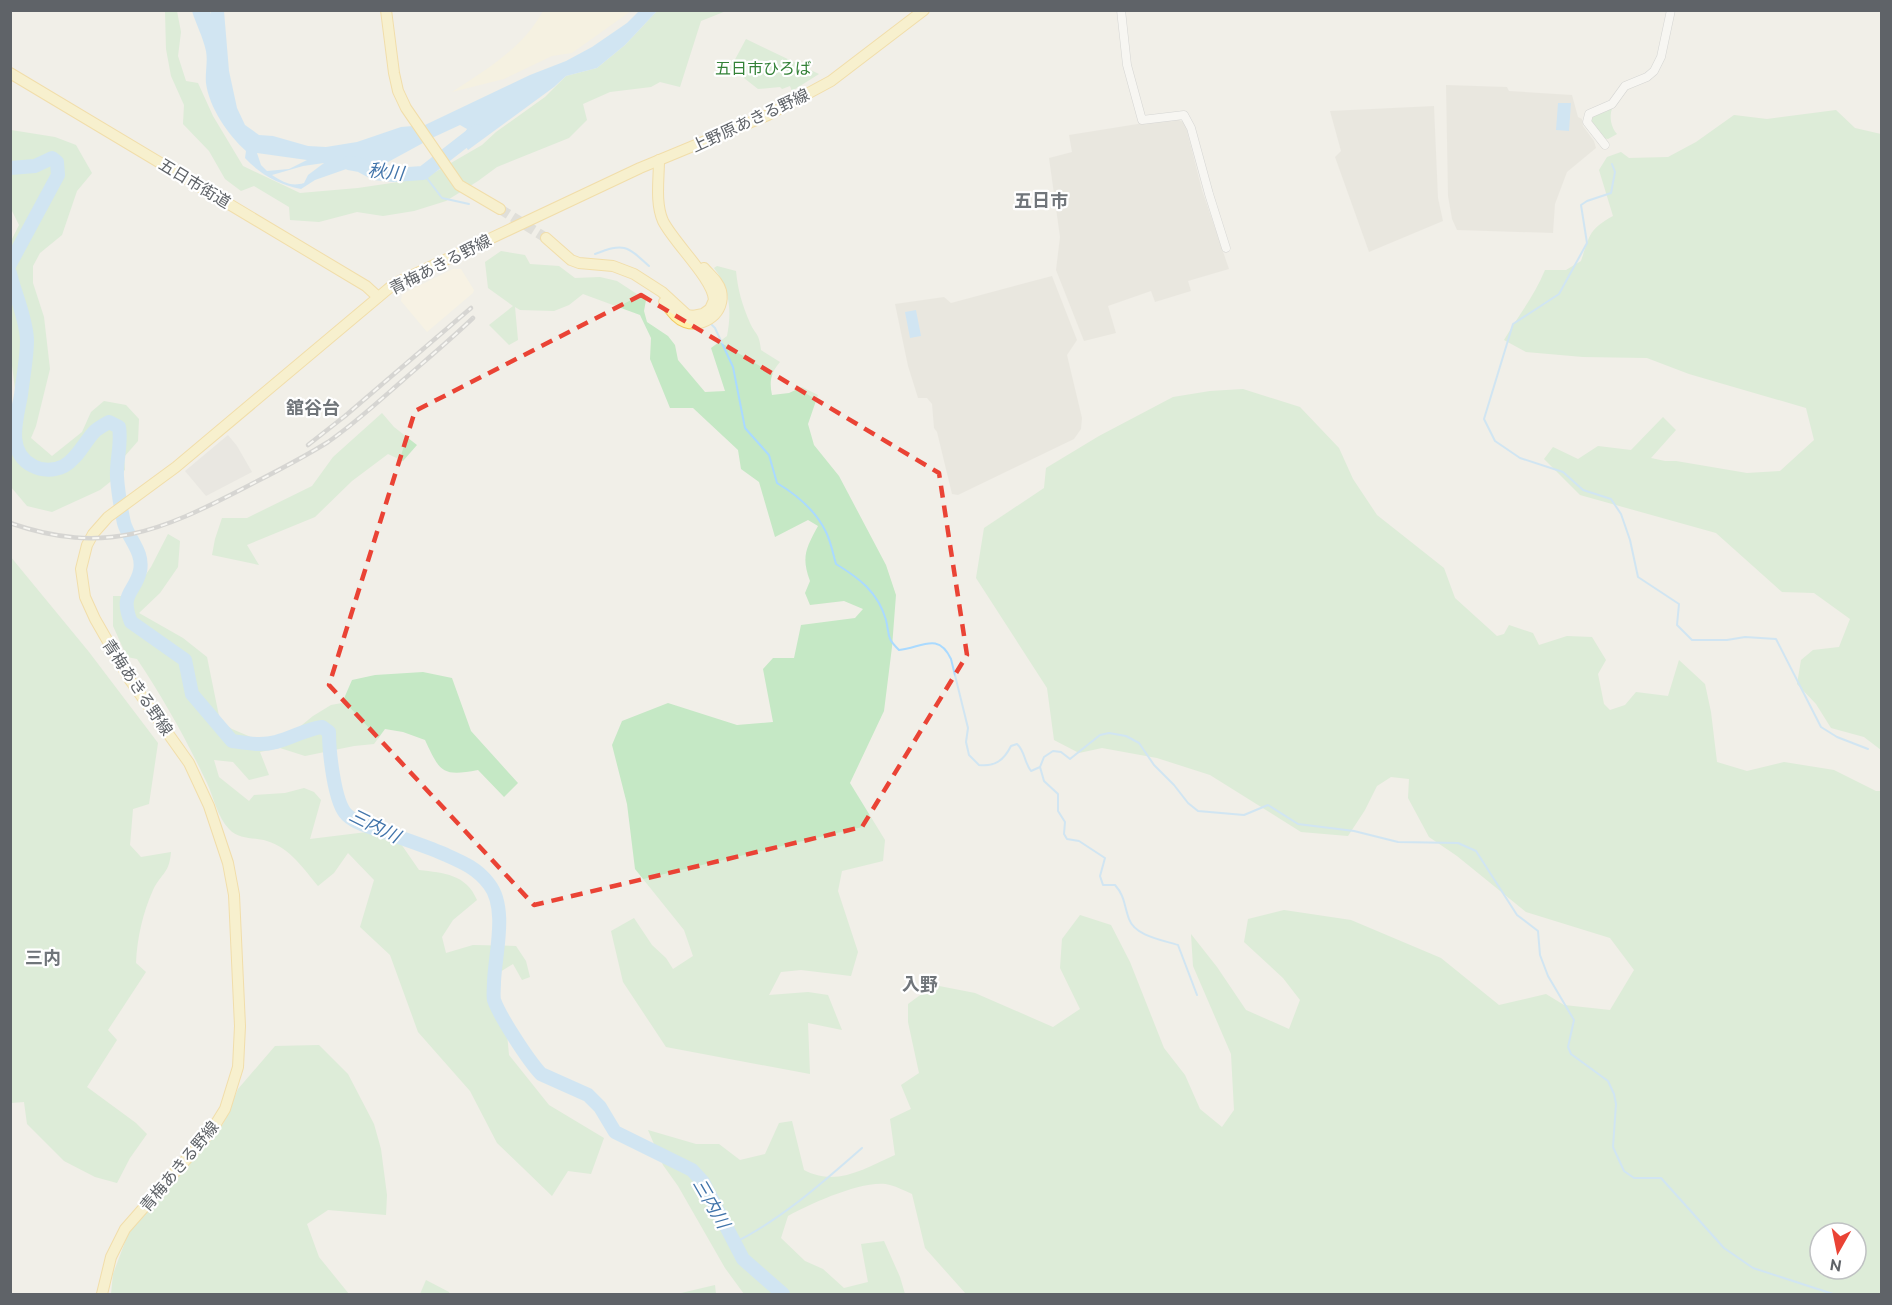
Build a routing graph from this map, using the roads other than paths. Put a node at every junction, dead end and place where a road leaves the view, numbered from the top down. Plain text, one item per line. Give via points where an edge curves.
1 (386, 10) edge
2 (924, 10) edge
3 (1121, 10) edge
4 (1671, 10) edge
5 (10, 73) edge
6 (1605, 146) dead end
7 (659, 160) junction
8 (500, 209) tunnel mouth
9 (546, 238) tunnel mouth
10 (1226, 248) dead end
11 (378, 297) junction
12 (102, 1294) edge

1 - 8 main road via 395,81 409,114 466,190
2 - 7 main road, 上野原あきる野線 via 816,90 768,116
3 - 10 street via 1127,65 1142,120 1184,115
4 - 6 street via 1654,71 1625,86 1612,104 1589,114 1587,122
5 - 11 main road, 五日市街道 via 366,286
7 - 9 main road via 663,221 718,284 722,298 709,320 683,321 645,280 613,266 571,260
7 - 11 main road, 青梅あきる野線 via 394,284
11 - 12 main road, 青梅あきる野線 via 176,467 99,525 87,545 81,568 85,597 124,671 200,783 228,863 234,895 241,1041 235,1080 225,1109 212,1130 125,1229 111,1257

